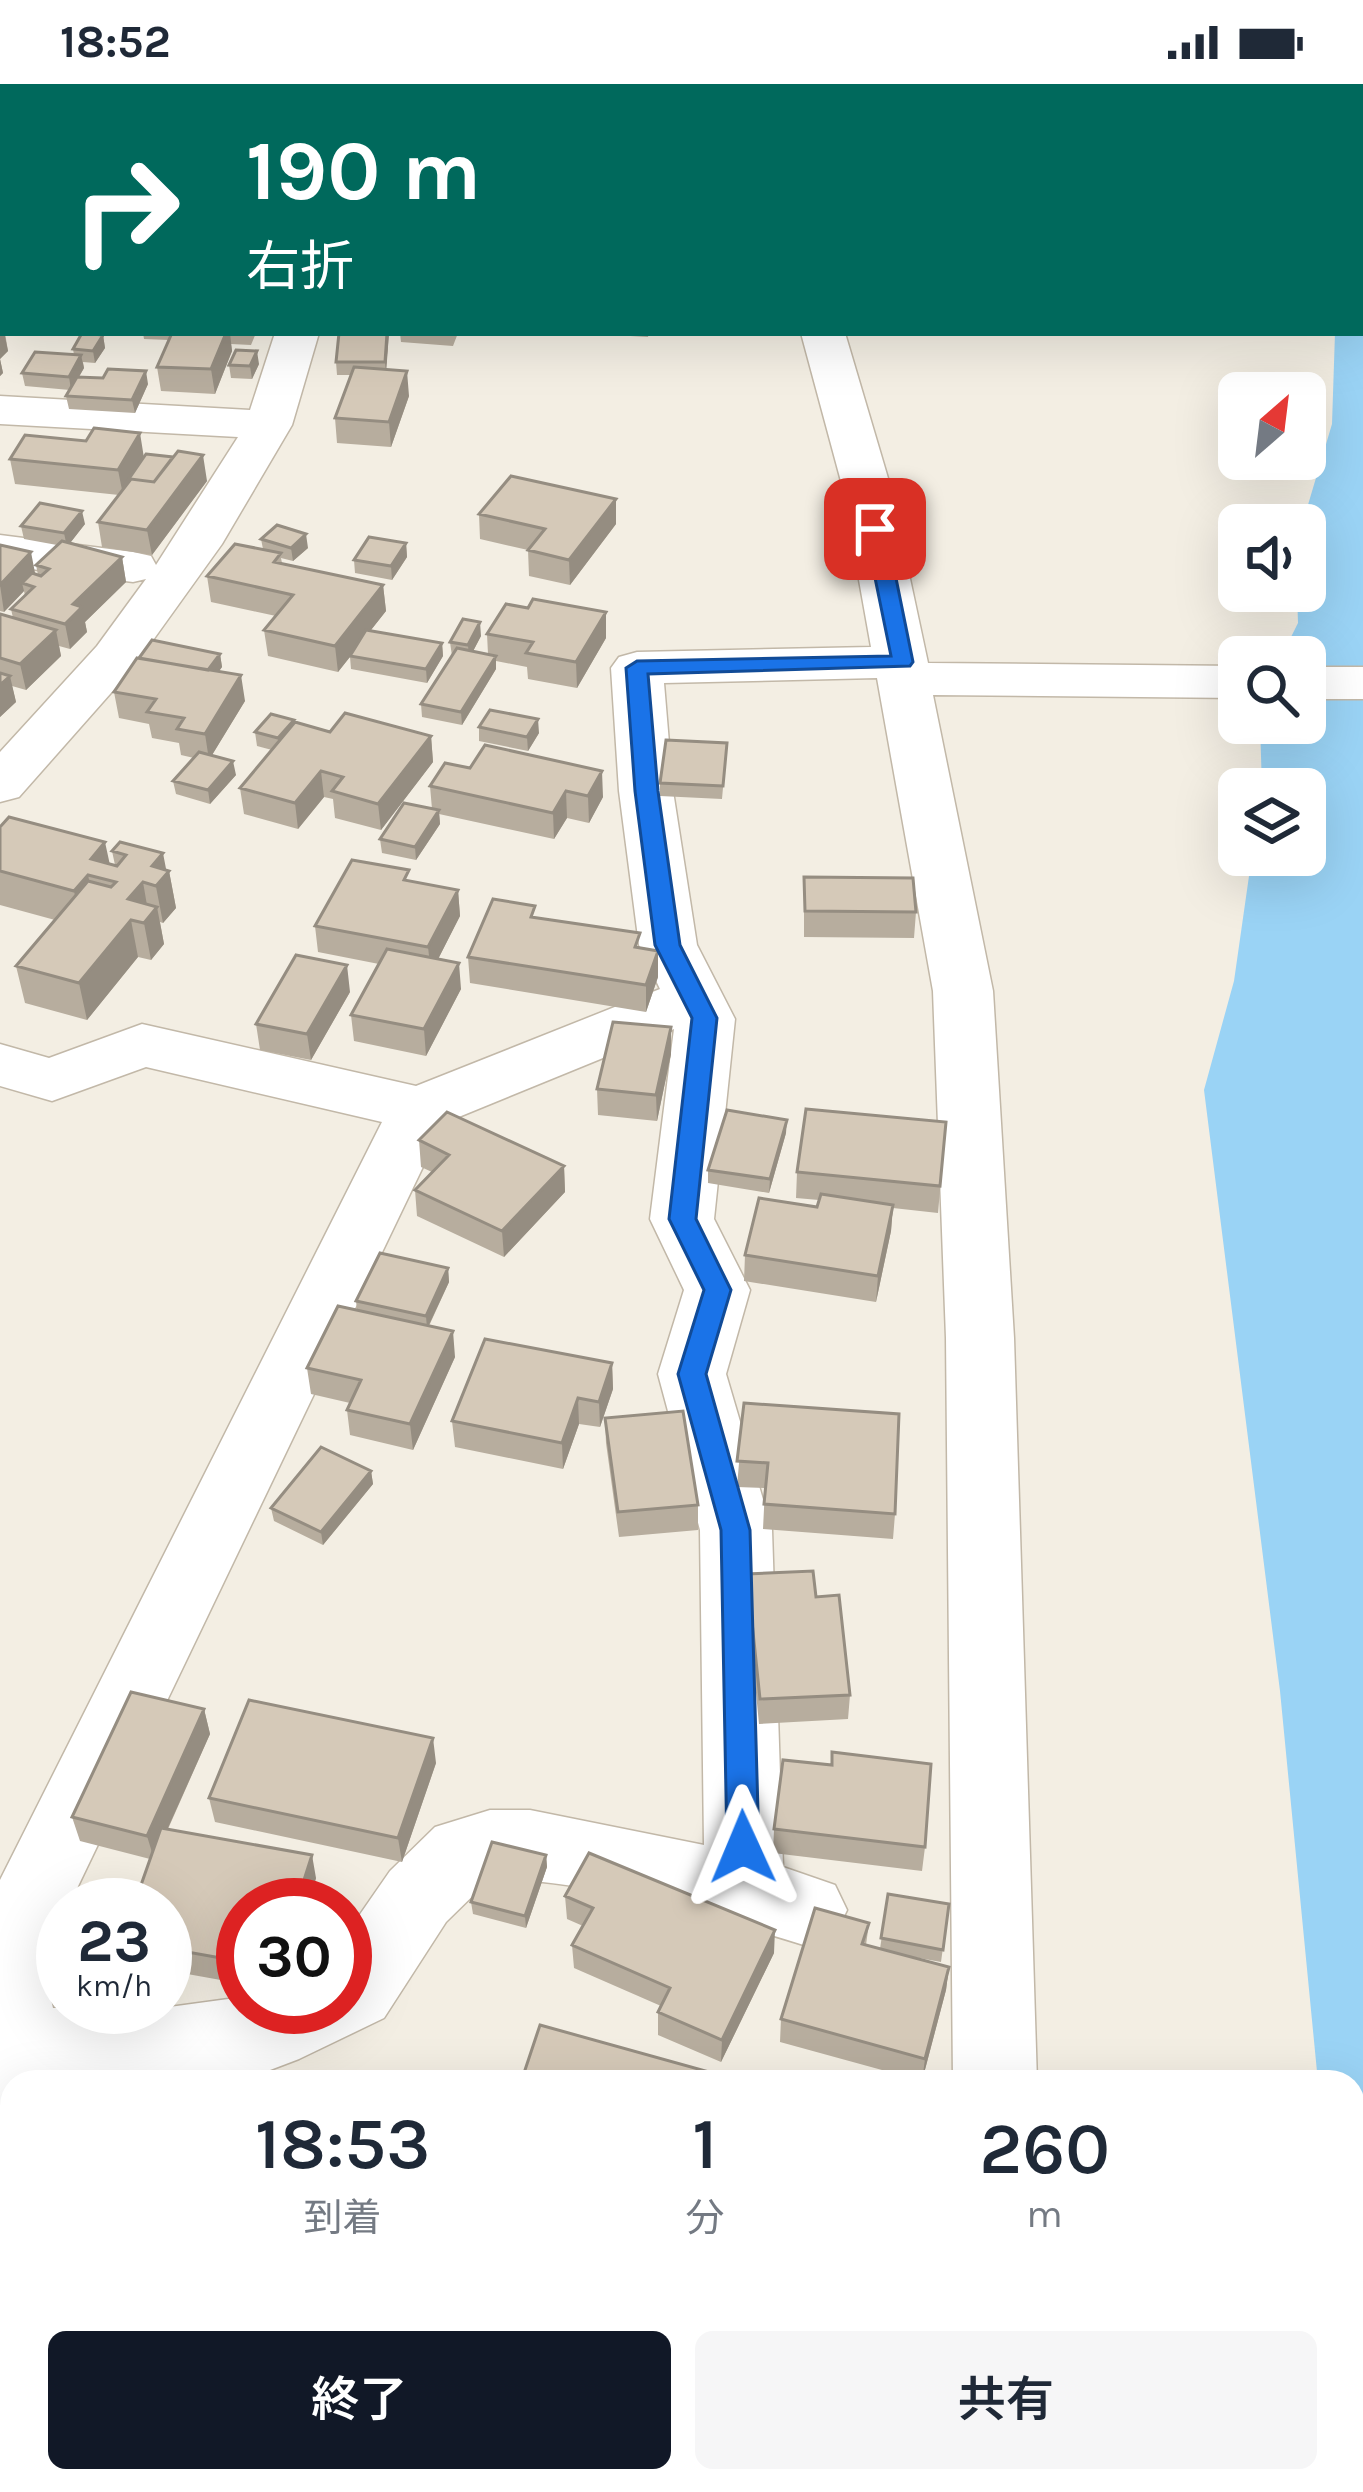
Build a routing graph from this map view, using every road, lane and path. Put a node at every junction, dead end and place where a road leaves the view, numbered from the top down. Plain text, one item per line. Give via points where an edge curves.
1 (296, 336) edge
2 (824, 336) edge
3 (0, 410) edge
4 (268, 425) junction
5 (0, 550) edge
6 (173, 572) junction
7 (904, 670) junction
8 (1218, 682) edge
9 (1326, 683) edge
10 (1363, 683) edge
11 (0, 784) edge
12 (695, 998) junction
13 (0, 1065) edge
14 (420, 1109) junction
15 (372, 1965) edge
16 (256, 2034) edge
17 (17, 2058) edge
18 (995, 2070) edge

1 - 4 street
2 - 7 street via 866,485
3 - 4 street
4 - 6 street
5 - 6 street
6 - 11 street via 115,657
7 - 8 street via 979,680
7 - 12 street via 637,668 668,945
7 - 18 street via 963,991 980,1338
9 - 10 street
12 - 14 street
12 - 15 street via 705,1018 682,1219 717,1290 692,1374 736,1530 776,1901 601,1856 506,1843 464,1850 411,1906
13 - 14 street via 52,1079 142,1045
14 - 17 street via 1,1961
16 - 17 street

